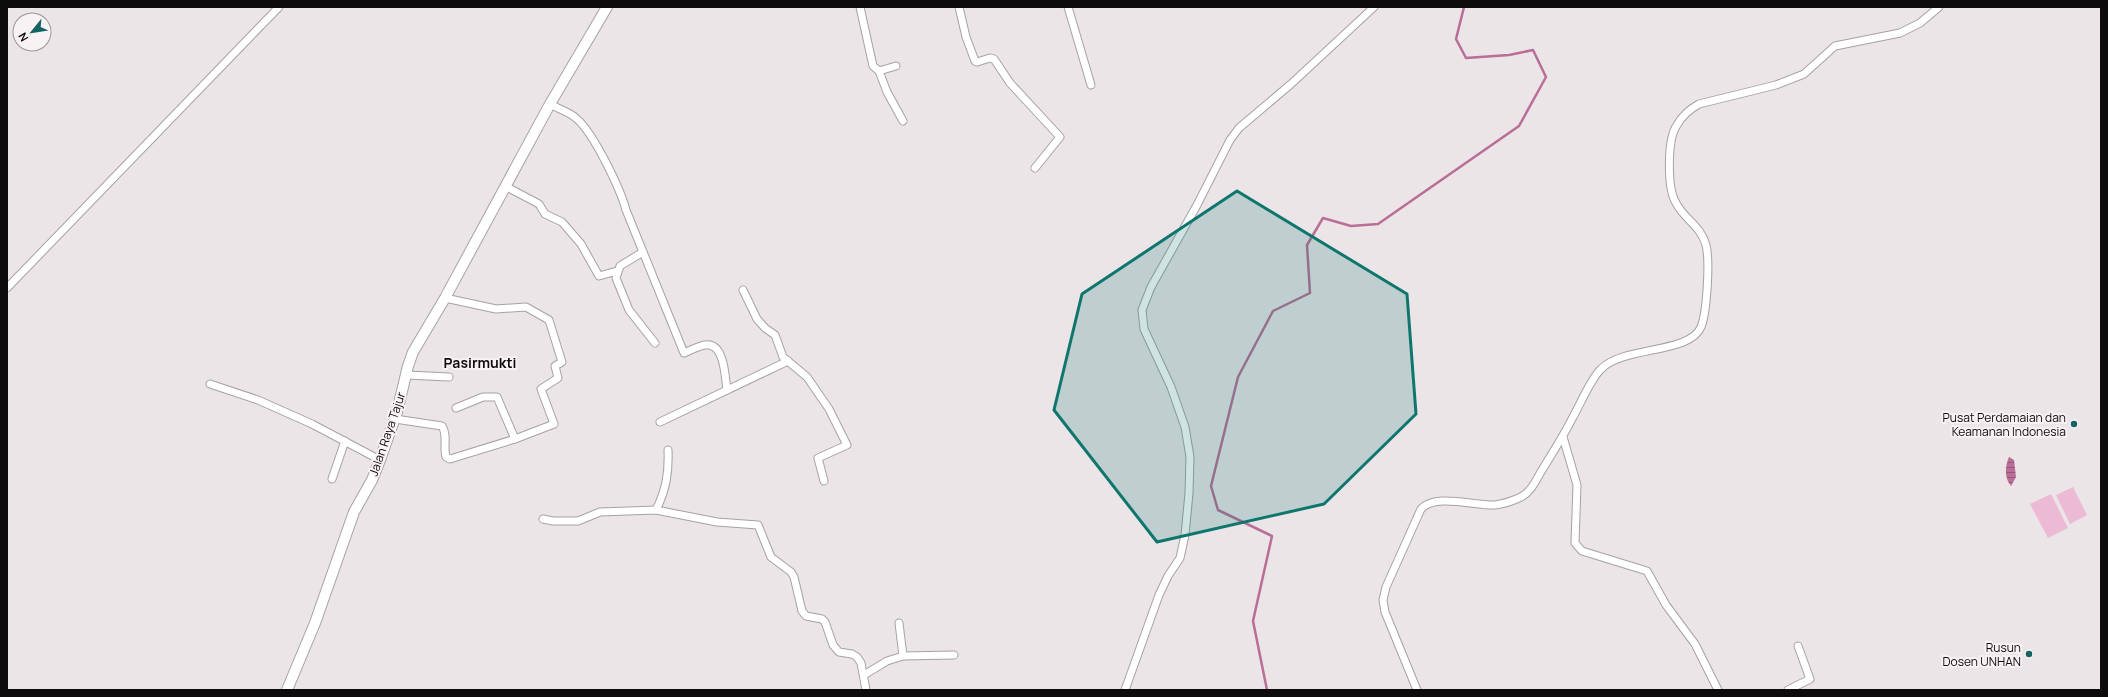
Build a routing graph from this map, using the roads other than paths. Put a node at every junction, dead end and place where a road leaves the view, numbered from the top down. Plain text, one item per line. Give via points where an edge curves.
1 (279, 7) edge
2 (607, 7) edge
3 (860, 7) edge
4 (959, 7) edge
5 (1068, 7) edge
6 (1374, 7) edge
7 (1940, 7) edge
8 (896, 66) dead end
9 (879, 71) junction
10 (1091, 85) dead end
11 (550, 104) junction
12 (903, 121) dead end
13 (1035, 168) dead end
14 (505, 186) junction
15 (643, 252) junction
16 (617, 271) junction
17 (7, 288) edge
18 (743, 290) dead end
19 (445, 298) junction
20 (655, 343) dead end
21 (788, 361) junction
22 (407, 375) junction
23 (449, 377) dead end
24 (210, 384) dead end
25 (727, 390) junction
26 (456, 408) dead end
27 (395, 419) junction
28 (660, 422) dead end
29 (1563, 437) junction
30 (515, 439) junction
31 (345, 441) junction
32 (668, 450) dead end
33 (380, 460) junction
34 (332, 479) dead end
35 (824, 481) dead end
36 (656, 510) junction
37 (543, 519) dead end
38 (899, 623) dead end
39 (1798, 646) dead end
40 (954, 655) dead end
41 (903, 656) junction
42 (864, 675) junction
43 (287, 690) edge
44 (866, 690) edge
45 (1125, 690) edge
46 (1417, 690) edge
47 (1718, 690) edge
48 (1788, 690) edge

1 - 17 street
2 - 11 main road, Jalan Raya Tajur
3 - 9 street via 873,66
4 - 13 street via 975,61 994,59 1010,83 1060,137
5 - 10 street
6 - 45 street via 1235,134 1151,287 1142,310 1144,329 1171,387 1185,427 1190,457 1189,493 1180,558 1159,596
7 - 29 street via 1920,23 1900,33 1835,46 1804,74 1776,85 1704,102 1689,110 1676,125 1672,138 1670,182 1675,203 1700,230 1706,246 1707,307 1700,329 1694,337 1682,343 1617,359 1600,369
8 - 9 street
9 - 12 street
11 - 14 main road, Jalan Raya Tajur
11 - 15 street via 576,118 588,133 620,189
14 - 16 street via 539,204 545,214 562,222 581,244 599,276
14 - 19 main road, Jalan Raya Tajur
15 - 16 street via 620,266
15 - 25 street via 684,352 705,345 711,345 718,350 723,361
16 - 20 street via 616,278 624,299
18 - 21 street via 757,319 775,335 783,357
19 - 22 main road, Jalan Raya Tajur via 413,352
19 - 30 street via 496,309 526,307 549,320 562,362 555,366 558,378 540,389 554,424
21 - 25 street
21 - 35 street via 807,377 829,409 847,445 818,458
22 - 23 street
22 - 27 main road, Jalan Raya Tajur
24 - 31 street via 258,400
25 - 28 street
26 - 30 street via 483,397 497,397
27 - 30 street via 442,426 445,430 445,453 450,459
27 - 33 main road, Jalan Raya Tajur
29 - 46 street via 1529,492 1520,498 1497,505 1441,501 1424,505 1421,509 1386,587 1383,600 1385,612
29 - 47 street via 1577,485 1575,543 1582,551 1647,570 1666,606 1695,644
31 - 33 street
31 - 34 street
32 - 36 street via 669,470 666,486
33 - 43 main road, Jalan Raya Tajur via 354,512 315,623
36 - 37 street via 600,512 578,521
36 - 42 street via 717,522 758,525 771,557 794,577 802,611 806,616 825,622 835,648 838,652 857,657
38 - 41 street
39 - 48 street via 1810,679
40 - 41 street
41 - 42 street via 887,661
42 - 44 street

